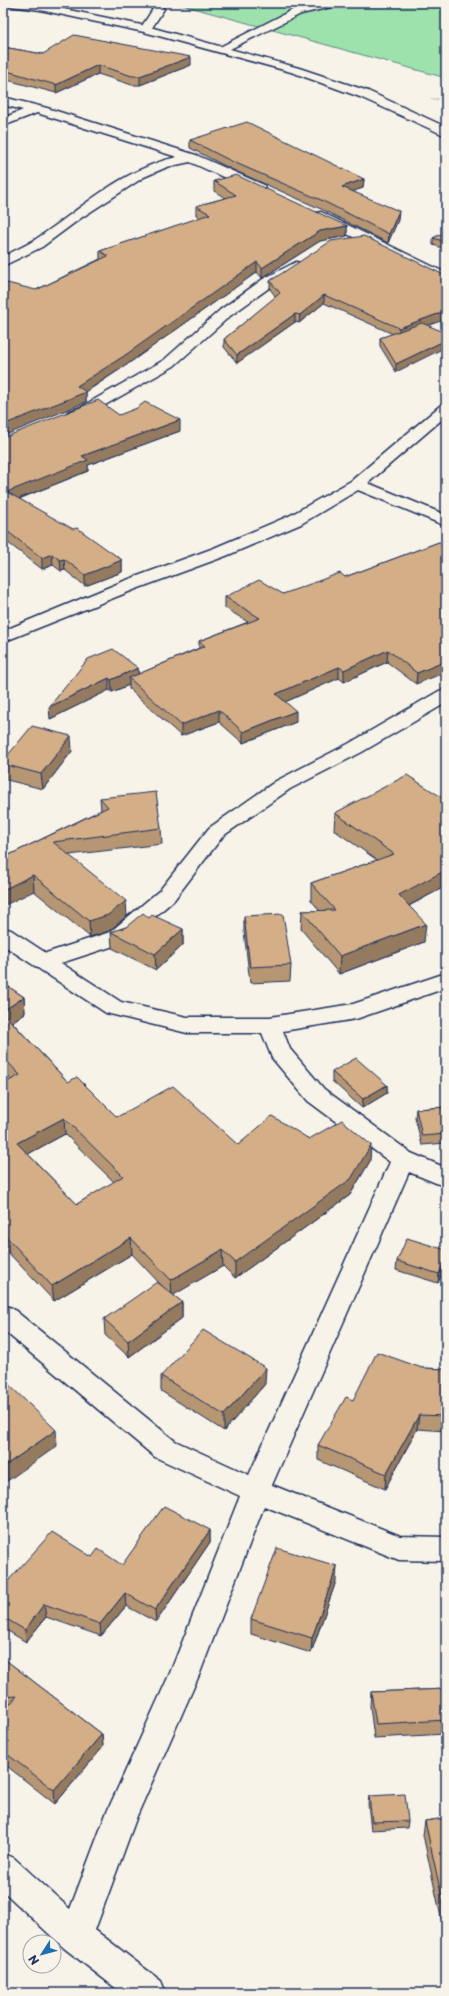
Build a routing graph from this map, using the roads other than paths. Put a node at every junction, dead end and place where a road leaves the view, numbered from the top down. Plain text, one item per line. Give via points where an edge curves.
1 (10, 3) edge
2 (150, 3) edge
3 (336, 3) edge
4 (146, 29) junction
5 (222, 49) junction
6 (3, 101) edge
7 (36, 109) junction
8 (3, 122) edge
9 (446, 132) edge
10 (192, 158) junction
11 (272, 194) edge
12 (308, 209) edge
13 (366, 238) junction
14 (340, 243) edge
15 (310, 257) edge
16 (3, 262) edge
17 (446, 278) edge
18 (446, 408) edge
19 (58, 421) edge
20 (357, 484) junction
21 (446, 520) edge
22 (3, 637) edge
23 (446, 695) edge
24 (3, 935) edge
25 (44, 961) junction
26 (446, 980) edge
27 (270, 1025) junction
28 (402, 1159) junction
29 (446, 1178) edge
30 (3, 1315) edge
31 (256, 1491) junction
32 (446, 1549) edge
33 (3, 1869) edge
34 (76, 1936) junction
35 (149, 1993) edge

1 - 4 street
2 - 4 street via 158,9
3 - 5 street via 298,11
4 - 5 street
5 - 9 street via 295,70 364,94
6 - 7 street
7 - 8 street
7 - 10 street
10 - 11 street
10 - 16 street via 163,164 140,174 76,214 37,244
12 - 13 street
13 - 14 street
13 - 17 street
15 - 19 street via 268,282 225,313 169,363 86,410
18 - 20 street
20 - 21 street
20 - 22 street via 295,520
23 - 25 street via 355,748 283,785 216,832 167,895 118,937
24 - 25 street
25 - 27 street via 114,1008 187,1026
26 - 27 street via 356,1010
27 - 28 street via 280,1052 316,1095
28 - 29 street
28 - 31 street
30 - 31 street via 165,1450
31 - 32 street via 399,1548
31 - 34 street via 185,1673 122,1814
33 - 34 street
34 - 35 street

